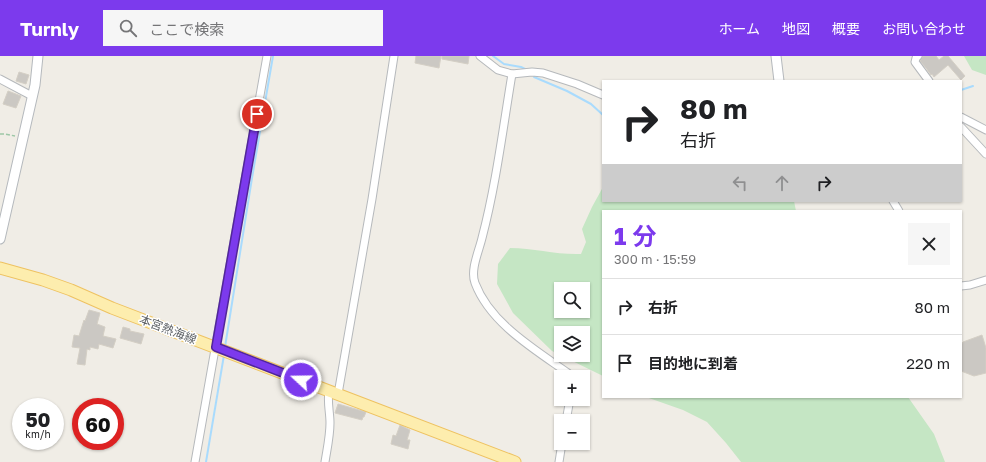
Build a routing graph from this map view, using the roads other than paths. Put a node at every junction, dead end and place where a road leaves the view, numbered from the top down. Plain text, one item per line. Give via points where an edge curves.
1 (38, 56) edge
2 (267, 56) edge
3 (394, 56) edge
4 (480, 56) edge
5 (776, 56) edge
6 (918, 56) edge
7 (512, 74) junction
8 (0, 79) edge
9 (779, 80) edge
10 (928, 80) edge
11 (602, 95) edge
12 (32, 96) junction
13 (962, 118) edge
14 (962, 128) edge
15 (986, 130) edge
16 (986, 154) edge
17 (0, 239) edge
18 (0, 268) edge
19 (986, 280) edge
20 (962, 286) edge
21 (216, 347) junction
22 (564, 370) edge
23 (334, 392) junction
24 (561, 450) edge
25 (510, 461) edge
26 (195, 462) edge
27 (325, 462) edge
28 (559, 462) edge

1 - 12 street
2 - 21 street
3 - 23 street via 372,199
4 - 7 street via 498,70
5 - 9 street
6 - 10 street via 915,62
7 - 11 street via 542,73
7 - 22 street via 488,215 475,263 474,282 488,307 500,320
8 - 12 street
12 - 17 street
13 - 15 street
14 - 16 street
18 - 21 main road, 本宮熱海線 via 71,290
19 - 20 street
21 - 23 main road, 本宮熱海線
21 - 26 street
23 - 25 main road, 本宮熱海線
23 - 27 street via 328,397 330,424
24 - 28 street

